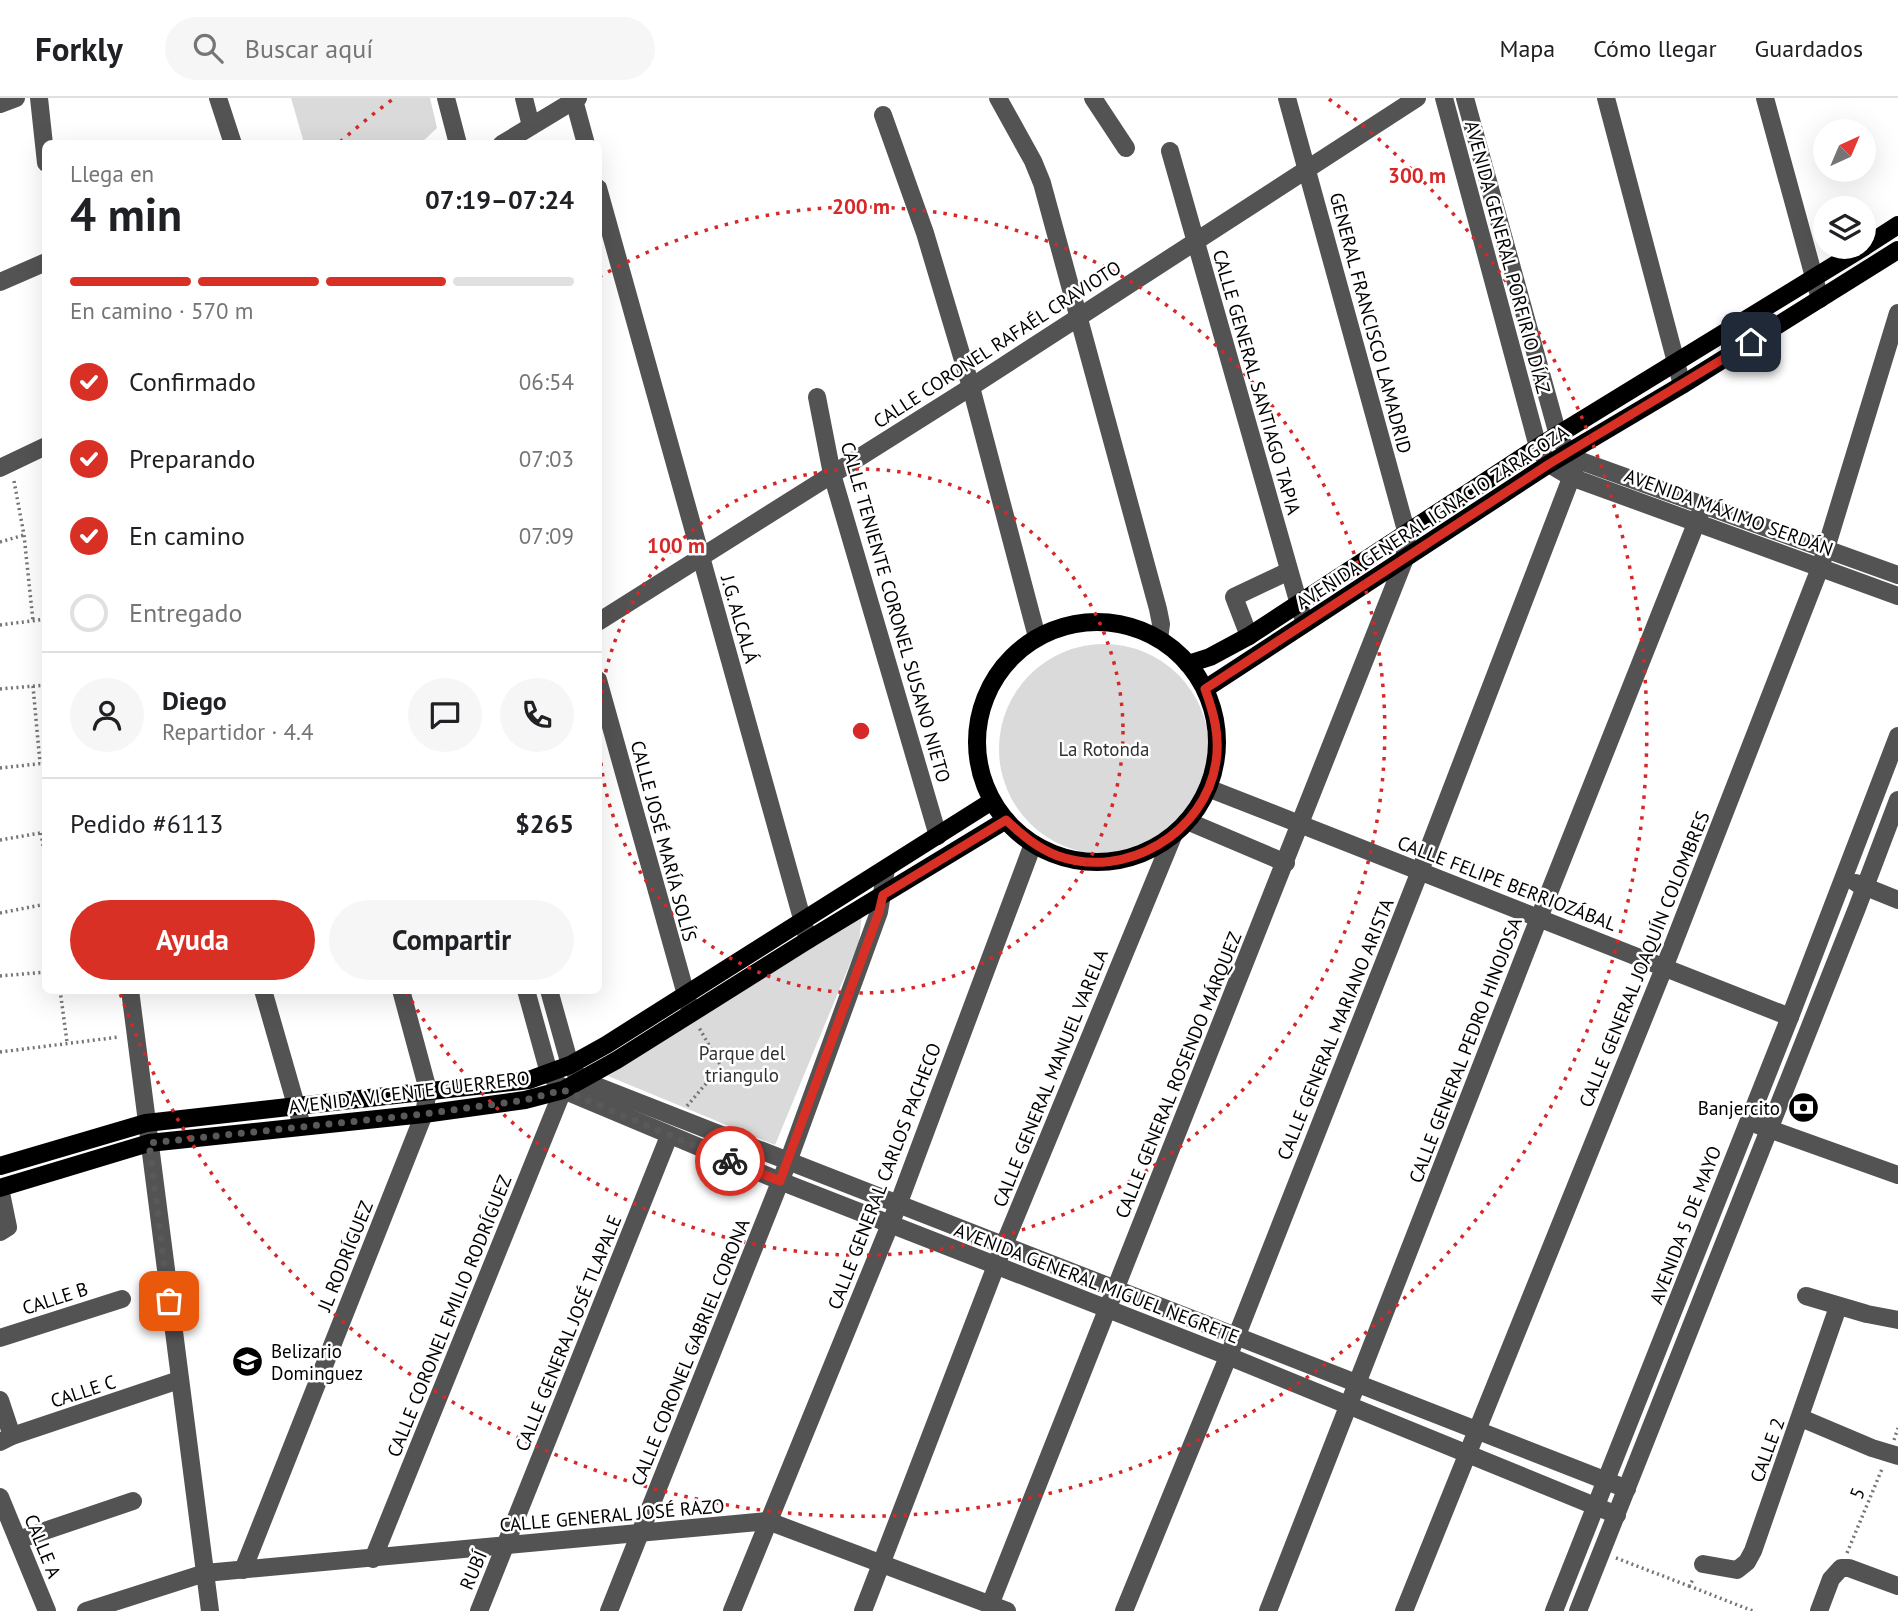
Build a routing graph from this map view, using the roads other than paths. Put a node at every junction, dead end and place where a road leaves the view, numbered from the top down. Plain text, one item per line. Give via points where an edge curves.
1 (16, 98) edge
2 (39, 98) edge
3 (218, 98) edge
4 (446, 98) edge
5 (524, 98) edge
6 (998, 98) edge
7 (1093, 98) edge
8 (1287, 98) edge
9 (1417, 98) edge
10 (1444, 98) edge
11 (1465, 98) edge
12 (1606, 98) edge
13 (1765, 98) edge
14 (576, 99) edge
15 (0, 104) edge
16 (883, 115) dead end
17 (531, 126) junction
18 (44, 140) edge
19 (232, 140) edge
20 (457, 140) edge
21 (508, 140) edge
22 (585, 140) edge
23 (1126, 148) dead end
24 (1170, 151) dead end
25 (1307, 169) junction
26 (602, 201) edge
27 (1898, 225) edge
28 (1876, 239) edge
29 (1196, 242) junction
30 (1898, 250) edge
31 (1845, 259) edge
32 (42, 264) edge
33 (1814, 278) junction
34 (0, 282) edge
35 (1820, 299) junction
36 (1898, 313) edge
37 (1079, 316) junction
38 (1676, 362) junction
39 (1682, 385) junction
40 (971, 387) junction
41 (817, 397) dead end
42 (1558, 435) junction
43 (1538, 447) junction
44 (42, 448) edge
45 (1573, 456) junction
46 (1549, 464) junction
47 (6, 465) edge
48 (832, 474) junction
49 (1571, 477) junction
50 (1700, 514) junction
51 (1407, 534) junction
52 (700, 556) junction
53 (1823, 559) junction
54 (1404, 561) junction
55 (1289, 570) junction
56 (1898, 575) edge
57 (1898, 596) edge
58 (1299, 604) junction
59 (602, 619) edge
60 (1306, 625) junction
61 (1249, 636) junction
62 (1037, 637) junction
63 (1159, 639) junction
64 (1188, 664) junction
65 (1205, 689) junction
66 (602, 695) edge
67 (1898, 736) edge
68 (1208, 788) junction
69 (992, 801) junction
70 (1897, 805) edge
71 (1006, 820) junction
72 (1187, 821) junction
73 (1301, 825) junction
74 (937, 836) junction
75 (1173, 836) junction
76 (1033, 844) junction
77 (1286, 863) junction
78 (886, 869) junction
79 (1420, 871) junction
80 (1843, 877) junction
81 (1865, 887) junction
82 (883, 895) junction
83 (1898, 900) edge
84 (1539, 918) junction
85 (804, 919) junction
86 (808, 940) junction
87 (1664, 968) junction
88 (130, 994) edge
89 (264, 994) edge
90 (402, 994) edge
91 (527, 994) edge
92 (550, 994) edge
93 (684, 994) junction
94 (691, 1012) junction
95 (1790, 1017) junction
96 (570, 1065) junction
97 (549, 1073) junction
98 (581, 1080) junction
99 (428, 1090) junction
100 (563, 1090) junction
101 (296, 1105) junction
102 (424, 1114) junction
103 (1748, 1122) junction
104 (146, 1123) junction
105 (302, 1126) junction
106 (1769, 1129) junction
107 (668, 1136) junction
108 (149, 1143) junction
109 (788, 1162) junction
110 (0, 1166) edge
111 (1898, 1175) edge
112 (780, 1181) junction
113 (0, 1188) edge
114 (898, 1205) junction
115 (890, 1225) junction
116 (4, 1229) edge
117 (1004, 1245) junction
118 (996, 1266) junction
119 (1115, 1288) junction
120 (1806, 1296) dead end
121 (122, 1298) dead end
122 (1839, 1307) junction
123 (1107, 1309) junction
124 (1898, 1320) edge
125 (1237, 1335) junction
126 (0, 1338) edge
127 (1228, 1356) junction
128 (1652, 1367) junction
129 (1671, 1376) junction
130 (179, 1380) junction
131 (1359, 1383) junction
132 (0, 1399) edge
133 (1350, 1405) junction
134 (1801, 1418) junction
135 (1477, 1430) junction
136 (6, 1439) edge
137 (1468, 1453) junction
138 (1893, 1455) edge
139 (1606, 1481) junction
140 (1627, 1489) junction
141 (0, 1497) edge
142 (133, 1501) dead end
143 (1596, 1506) junction
144 (1617, 1514) junction
145 (768, 1521) junction
146 (640, 1533) junction
147 (18, 1540) junction
148 (506, 1546) junction
149 (373, 1559) junction
150 (881, 1563) junction
151 (1703, 1564) road end
152 (243, 1570) junction
153 (205, 1573) junction
154 (1898, 1586) edge
155 (998, 1608) edge
156 (47, 1611) edge
157 (86, 1611) edge
158 (210, 1611) edge
159 (479, 1611) edge
160 (609, 1611) edge
161 (732, 1611) edge
162 (863, 1611) edge
163 (1124, 1611) edge
164 (1268, 1611) edge
165 (1404, 1611) edge
166 (1554, 1611) edge
167 (1578, 1611) edge
168 (1819, 1611) edge

1 - 15 street
2 - 18 street
3 - 19 street
4 - 20 street
5 - 17 street
6 - 37 street via 1042,183
7 - 23 street
8 - 25 street, GENERAL FRANCISCO LAMADRID
9 - 25 street, CALLE CORONEL RAFAÉL CRAVIOTO
10 - 43 street, AVENIDA GENERAL PORFIRIO DÍAZ
11 - 42 street, AVENIDA GENERAL PORFIRIO DÍAZ
12 - 38 street
13 - 33 street
14 - 17 street
14 - 22 street
16 - 40 street via 925,233
17 - 21 street
24 - 29 street, CALLE GENERAL SANTIAGO TAPIA
25 - 29 street, CALLE CORONEL RAFAÉL CRAVIOTO
25 - 51 street, GENERAL FRANCISCO LAMADRID
26 - 52 street, J.G. ALCALÁ
27 - 28 main road, AVENIDA GENERAL IGNACIO ZARAGOZA
29 - 37 street, CALLE CORONEL RAFAÉL CRAVIOTO
29 - 55 street, CALLE GENERAL SANTIAGO TAPIA
30 - 35 main road, AVENIDA GENERAL IGNACIO ZARAGOZA
31 - 33 main road, AVENIDA GENERAL IGNACIO ZARAGOZA
32 - 34 street
33 - 35 street
33 - 38 main road, AVENIDA GENERAL IGNACIO ZARAGOZA
35 - 39 main road, AVENIDA GENERAL IGNACIO ZARAGOZA
36 - 53 street, CALLE GENERAL JOAQUÍN COLOMBRES
37 - 40 street, CALLE CORONEL RAFAÉL CRAVIOTO
37 - 63 street via 1158,609
38 - 39 street
38 - 42 main road, AVENIDA GENERAL IGNACIO ZARAGOZA
39 - 45 main road, AVENIDA GENERAL IGNACIO ZARAGOZA
40 - 48 street, CALLE CORONEL RAFAÉL CRAVIOTO
40 - 62 street
41 - 48 street, CALLE TENIENTE CORONEL SUSANO NIETO
42 - 43 main road, AVENIDA GENERAL IGNACIO ZARAGOZA
42 - 45 street, AVENIDA GENERAL PORFIRIO DÍAZ
43 - 46 street, AVENIDA GENERAL PORFIRIO DÍAZ
43 - 51 main road, AVENIDA GENERAL IGNACIO ZARAGOZA
44 - 47 street
45 - 46 main road, AVENIDA GENERAL IGNACIO ZARAGOZA
45 - 49 street, CALLE GENERAL MARIANO ARISTA
45 - 50 street, AVENIDA MÁXIMO SERDÁN
46 - 49 street, AVENIDA MÁXIMO SERDÁN
46 - 54 main road, AVENIDA GENERAL IGNACIO ZARAGOZA
48 - 52 street, CALLE CORONEL RAFAÉL CRAVIOTO
48 - 74 street, CALLE TENIENTE CORONEL SUSANO NIETO
49 - 50 street, AVENIDA MÁXIMO SERDÁN
49 - 79 street, CALLE GENERAL MARIANO ARISTA
50 - 53 street, AVENIDA MÁXIMO SERDÁN
50 - 84 street, CALLE GENERAL PEDRO HINOJOSA
51 - 54 street, GENERAL FRANCISCO LAMADRID
51 - 58 main road, AVENIDA GENERAL IGNACIO ZARAGOZA
52 - 59 street, CALLE CORONEL RAFAÉL CRAVIOTO
52 - 85 street, J.G. ALCALÁ
53 - 56 street, AVENIDA MÁXIMO SERDÁN
53 - 57 street, AVENIDA MÁXIMO SERDÁN
53 - 87 street, CALLE GENERAL JOAQUÍN COLOMBRES
54 - 60 main road, AVENIDA GENERAL IGNACIO ZARAGOZA
54 - 73 street, CALLE GENERAL ROSENDO MÁRQUEZ
55 - 58 street, CALLE GENERAL SANTIAGO TAPIA
55 - 61 street via 1234,597
58 - 60 street, CALLE GENERAL SANTIAGO TAPIA
58 - 61 main road, AVENIDA GENERAL IGNACIO ZARAGOZA
60 - 65 main road, AVENIDA GENERAL IGNACIO ZARAGOZA
61 - 64 main road, AVENIDA GENERAL IGNACIO ZARAGOZA
62 - 63 main road via 1061,627 1111,622
62 - 69 main road via 1012,656 993,681 981,709 976,741 980,772
63 - 64 main road
64 - 65 main road
65 - 68 main road via 1217,738 1216,764
66 - 93 street, CALLE JOSÉ MARÍA SOLÍS
67 - 80 street, AVENIDA 5 DE MAYO
68 - 72 main road
68 - 73 street, CALLE FELIPE BERRIOZÁBAL
69 - 71 main road
69 - 74 main road, AVENIDA VICENTE GUERRERO
70 - 81 street
71 - 76 main road
71 - 82 main road, AVENIDA VICENTE GUERRERO
72 - 75 main road
72 - 77 street
73 - 77 street, CALLE GENERAL ROSENDO MÁRQUEZ
73 - 79 street, CALLE FELIPE BERRIOZÁBAL
74 - 78 main road, AVENIDA VICENTE GUERRERO
75 - 76 main road via 1147,852 1099,862 1060,856
75 - 117 street, CALLE GENERAL MANUEL VARELA
76 - 114 street, CALLE GENERAL CARLOS PACHECO
77 - 119 street, CALLE GENERAL ROSENDO MÁRQUEZ
78 - 82 street, CALLE CORONEL GABRIEL CORONA
78 - 85 main road, AVENIDA VICENTE GUERRERO
79 - 84 street, CALLE FELIPE BERRIOZÁBAL
79 - 125 street, CALLE GENERAL MARIANO ARISTA
80 - 81 street
80 - 95 street, AVENIDA 5 DE MAYO
81 - 83 street
81 - 106 street
82 - 86 main road, AVENIDA VICENTE GUERRERO
82 - 109 street, CALLE CORONEL GABRIEL CORONA
84 - 87 street, CALLE FELIPE BERRIOZÁBAL
84 - 131 street, CALLE GENERAL PEDRO HINOJOSA
85 - 86 street, J.G. ALCALÁ
85 - 93 main road, AVENIDA VICENTE GUERRERO
86 - 94 main road, AVENIDA VICENTE GUERRERO
87 - 95 street, CALLE FELIPE BERRIOZÁBAL
87 - 135 street, CALLE GENERAL JOAQUÍN COLOMBRES
88 - 104 street
89 - 101 street
90 - 99 street
91 - 97 street
92 - 96 street
93 - 94 street, CALLE JOSÉ MARÍA SOLÍS
93 - 96 main road, AVENIDA VICENTE GUERRERO
94 - 98 main road, AVENIDA VICENTE GUERRERO
95 - 103 street, AVENIDA 5 DE MAYO
96 - 97 main road, AVENIDA VICENTE GUERRERO
96 - 98 street
97 - 99 main road, AVENIDA VICENTE GUERRERO via 529,1080
97 - 100 street
98 - 100 main road, AVENIDA VICENTE GUERRERO
98 - 109 street, AVENIDA GENERAL MIGUEL NEGRETE
99 - 101 main road, AVENIDA VICENTE GUERRERO
99 - 102 street, JL RODRÍGUEZ
100 - 102 main road, AVENIDA VICENTE GUERRERO
100 - 107 street, AVENIDA GENERAL MIGUEL NEGRETE
100 - 149 street, CALLE CORONEL EMILIO RODRÍGUEZ
101 - 104 main road, AVENIDA VICENTE GUERRERO
101 - 105 street
102 - 105 main road, AVENIDA VICENTE GUERRERO
102 - 152 street, JL RODRÍGUEZ
103 - 106 street
103 - 128 street, AVENIDA 5 DE MAYO
104 - 108 street
104 - 110 main road, AVENIDA VICENTE GUERRERO
105 - 108 main road, AVENIDA VICENTE GUERRERO
106 - 111 street
106 - 129 street
107 - 112 street, AVENIDA GENERAL MIGUEL NEGRETE
107 - 148 street, CALLE GENERAL JOSÉ TLAPALE
108 - 113 main road, AVENIDA VICENTE GUERRERO
108 - 130 street
109 - 112 street, CALLE CORONEL GABRIEL CORONA
109 - 114 street, AVENIDA GENERAL MIGUEL NEGRETE
112 - 115 street, AVENIDA GENERAL MIGUEL NEGRETE
112 - 146 street, CALLE CORONEL GABRIEL CORONA
113 - 116 street
114 - 115 street, CALLE GENERAL CARLOS PACHECO
114 - 117 street, AVENIDA GENERAL MIGUEL NEGRETE
115 - 118 street, AVENIDA GENERAL MIGUEL NEGRETE
115 - 145 street, CALLE GENERAL CARLOS PACHECO
117 - 118 street, CALLE GENERAL MANUEL VARELA
117 - 119 street, AVENIDA GENERAL MIGUEL NEGRETE
118 - 123 street, AVENIDA GENERAL MIGUEL NEGRETE
118 - 150 street, CALLE GENERAL MANUEL VARELA
119 - 123 street, CALLE GENERAL ROSENDO MÁRQUEZ
119 - 125 street, AVENIDA GENERAL MIGUEL NEGRETE
120 - 122 street
121 - 126 street, CALLE B
122 - 124 street
122 - 134 street, CALLE 2
123 - 127 street, AVENIDA GENERAL MIGUEL NEGRETE
123 - 155 street, CALLE GENERAL ROSENDO MÁRQUEZ
125 - 127 street, CALLE GENERAL MARIANO ARISTA
125 - 131 street, AVENIDA GENERAL MIGUEL NEGRETE
127 - 133 street, AVENIDA GENERAL MIGUEL NEGRETE
127 - 163 street, CALLE GENERAL MARIANO ARISTA
128 - 129 street
128 - 139 street, AVENIDA 5 DE MAYO
129 - 140 street
130 - 136 street, CALLE C
130 - 153 street
131 - 133 street, CALLE GENERAL PEDRO HINOJOSA
131 - 135 street, AVENIDA GENERAL MIGUEL NEGRETE
132 - 136 street
133 - 137 street, AVENIDA GENERAL MIGUEL NEGRETE
133 - 164 street, CALLE GENERAL PEDRO HINOJOSA
134 - 138 street
134 - 151 street, CALLE 2 via 1747,1562 1737,1570
135 - 137 street, CALLE GENERAL JOAQUÍN COLOMBRES
135 - 139 street, AVENIDA GENERAL MIGUEL NEGRETE
137 - 143 street, AVENIDA GENERAL MIGUEL NEGRETE
137 - 165 street, CALLE GENERAL JOAQUÍN COLOMBRES
139 - 140 street, AVENIDA GENERAL MIGUEL NEGRETE
139 - 143 street, AVENIDA 5 DE MAYO
140 - 144 street
141 - 147 street, CALLE A
142 - 147 street
143 - 144 street, AVENIDA GENERAL MIGUEL NEGRETE
143 - 166 street, AVENIDA 5 DE MAYO
144 - 167 street
145 - 146 street, CALLE GENERAL JOSÉ RAZO
145 - 150 street, CALLE GENERAL JOSÉ RAZO
145 - 161 street, CALLE GENERAL CARLOS PACHECO
146 - 148 street, CALLE GENERAL JOSÉ RAZO
146 - 160 street, CALLE CORONEL GABRIEL CORONA
147 - 156 street, CALLE A
148 - 149 street, CALLE GENERAL JOSÉ RAZO
148 - 159 street, RUBÍ
149 - 152 street, CALLE GENERAL JOSÉ RAZO
150 - 155 street, CALLE GENERAL JOSÉ RAZO
150 - 162 street, CALLE GENERAL MANUEL VARELA
152 - 153 street, CALLE GENERAL JOSÉ RAZO
153 - 157 street, CALLE GENERAL JOSÉ RAZO
153 - 158 street
154 - 168 street via 1849,1568 1839,1570

